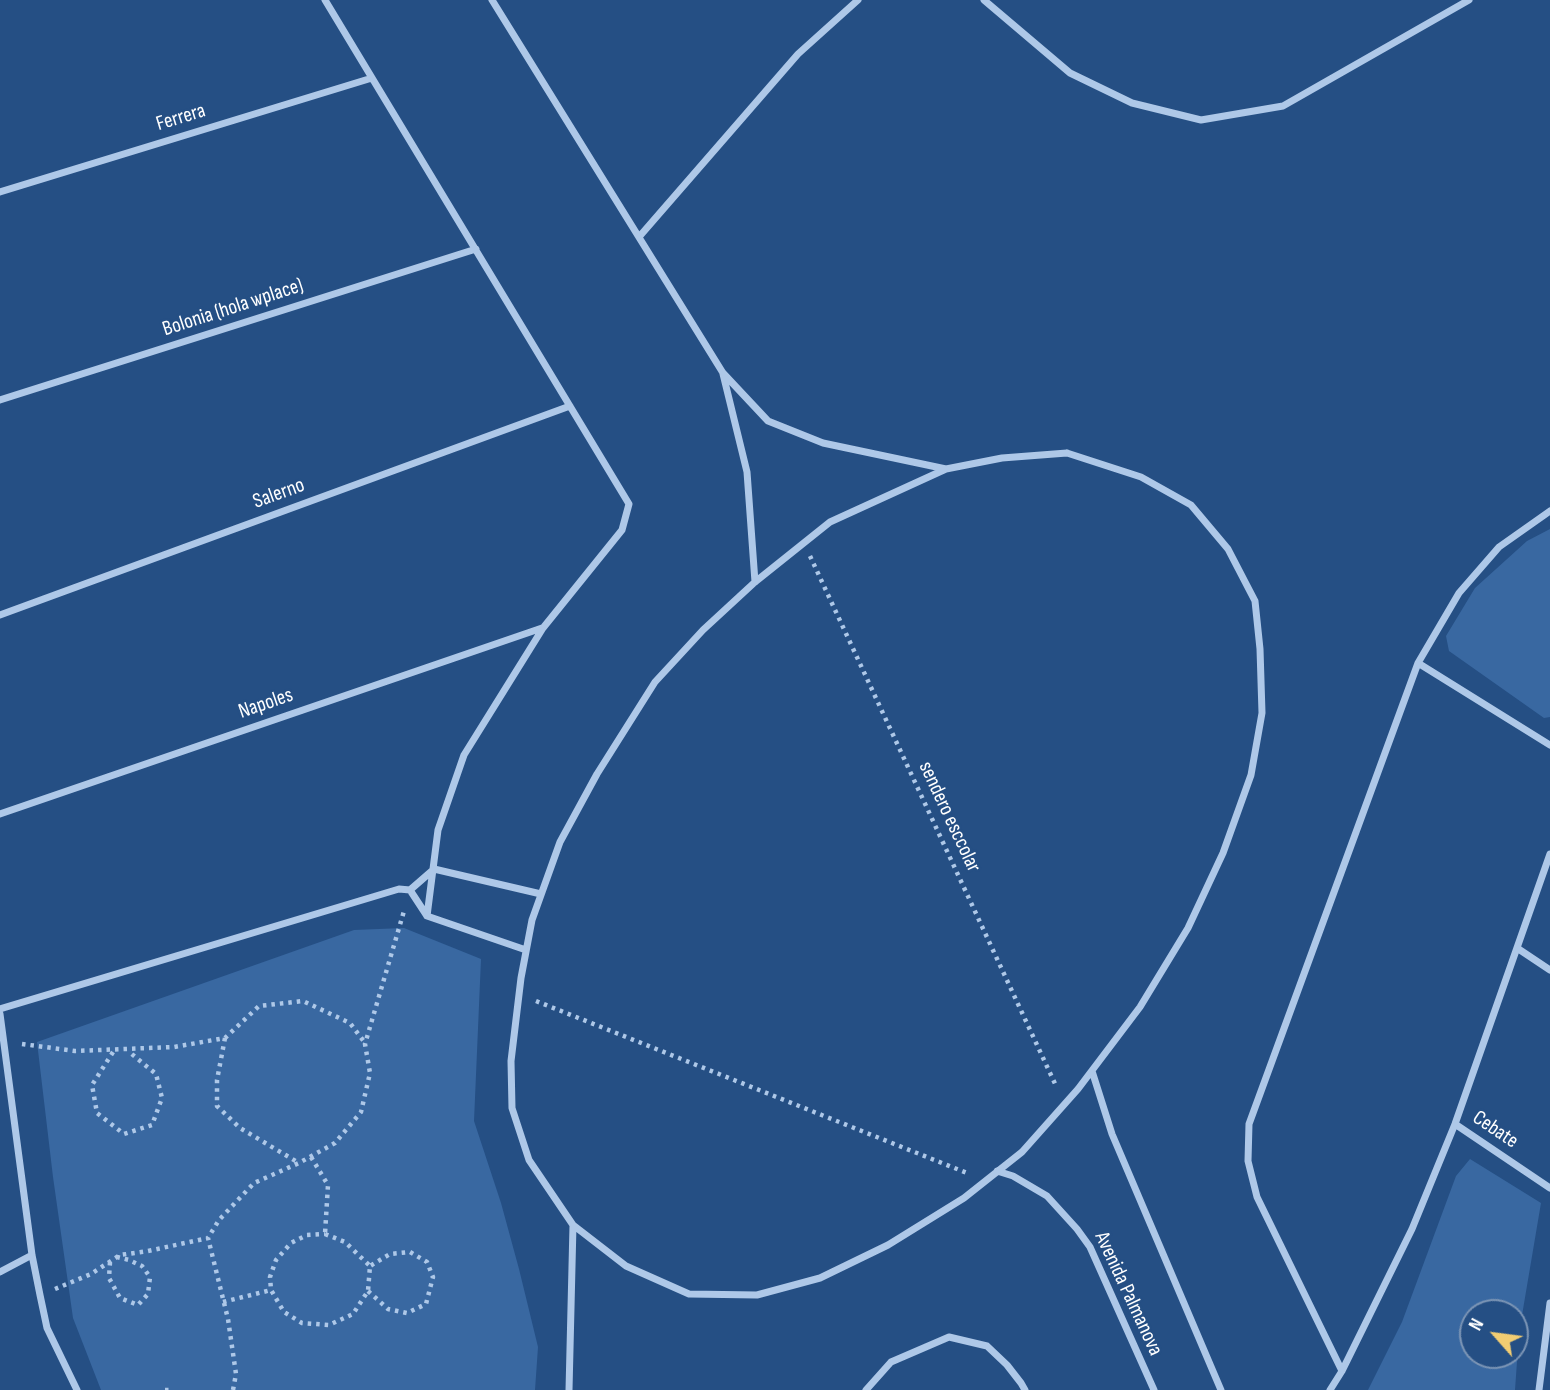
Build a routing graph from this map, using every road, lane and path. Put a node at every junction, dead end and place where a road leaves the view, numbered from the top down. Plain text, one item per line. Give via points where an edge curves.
1 (326, 0) edge
2 (492, 0) edge
3 (858, 0) edge
4 (984, 0) edge
5 (1469, 0) edge
6 (372, 78) junction
7 (0, 192) edge
8 (639, 237) junction
9 (476, 249) junction
10 (723, 373) junction
11 (0, 401) edge
12 (570, 406) junction
13 (946, 469) junction
14 (1550, 511) edge
15 (804, 543) junction
16 (755, 582) junction
17 (0, 615) edge
18 (543, 628) junction
19 (1418, 663) junction
20 (1550, 745) edge
21 (0, 814) edge
22 (1550, 854) edge
23 (434, 869) junction
24 (410, 890) junction
25 (541, 894) junction
26 (427, 916) junction
27 (1517, 948) junction
28 (526, 950) junction
29 (1550, 970) edge
30 (519, 994) junction
31 (0, 1012) edge
32 (225, 1038) junction
33 (4, 1042) junction
34 (365, 1044) junction
35 (127, 1050) junction
36 (113, 1051) junction
37 (1092, 1071) junction
38 (1065, 1104) junction
39 (1455, 1124) junction
40 (311, 1157) junction
41 (299, 1163) junction
42 (997, 1171) junction
43 (985, 1181) junction
44 (1550, 1188) edge
45 (573, 1225) junction
46 (325, 1234) junction
47 (208, 1238) junction
48 (32, 1255) junction
49 (117, 1257) junction
50 (110, 1261) junction
51 (370, 1266) junction
52 (0, 1272) edge
53 (271, 1290) junction
54 (368, 1291) junction
55 (40, 1295) junction
56 (223, 1302) junction
57 (1550, 1303) edge
58 (1342, 1371) junction
59 (78, 1390) edge
60 (166, 1390) edge
61 (172, 1390) edge
62 (233, 1390) edge
63 (569, 1390) edge
64 (866, 1390) edge
65 (1025, 1390) edge
66 (1154, 1390) edge
67 (1221, 1390) edge
68 (1330, 1390) edge
69 (1539, 1390) edge

1 - 6 street
2 - 8 street
3 - 8 street via 798,54
4 - 5 street via 1070,73 1132,103 1201,120 1283,106
6 - 7 street, Ferrera
6 - 9 street
8 - 10 street
9 - 11 street, Bolonia (hola wplace)
9 - 12 street
10 - 13 street via 768,421 823,443
10 - 16 street via 747,472
12 - 17 street, Salerno
12 - 18 street via 629,505 622,530
13 - 15 street via 830,522
13 - 37 street via 1002,458 1067,453 1141,477 1191,505 1228,549 1255,601 1262,713 1251,775 1223,853 1188,928 1140,1007
14 - 19 street via 1499,547 1459,593
15 - 16 street
15 - 38 path, sendero esccolar
16 - 25 street via 655,682 560,842
18 - 21 street, Napoles
18 - 23 street via 464,755 438,830
19 - 20 street
19 - 58 street via 1249,1124 1248,1161 1257,1197
22 - 27 street
23 - 24 street
23 - 25 street
23 - 26 street
24 - 26 street
24 - 31 street via 399,889
24 - 34 path
25 - 28 street
26 - 28 street
27 - 29 street
27 - 39 street
28 - 30 street
30 - 43 path
30 - 45 street via 511,1060 512,1108 529,1160
31 - 33 street
32 - 34 path via 259,1006 303,1001 350,1023
32 - 35 path
32 - 41 path via 217,1106 240,1128
33 - 36 path
33 - 48 street
34 - 40 path via 370,1073 361,1112 335,1143
35 - 36 path
35 - 36 path via 156,1074 162,1098 152,1125 124,1135 97,1113 92,1085
37 - 38 street
37 - 67 street via 1112,1133
38 - 42 street via 1022,1152
39 - 44 street, Cebate
39 - 58 street via 1412,1229
40 - 41 path
40 - 46 path via 328,1185
41 - 47 path via 254,1183
42 - 43 street
42 - 66 street, Avenida Palmanova via 1047,1196 1090,1247
43 - 45 street via 888,1245 820,1278 757,1295 688,1294 626,1266
45 - 63 street
46 - 51 path via 345,1242
46 - 53 path via 291,1242 276,1259
47 - 49 path
47 - 56 path
48 - 52 street
48 - 55 street
49 - 50 path
49 - 50 path via 142,1266 150,1277 148,1294 138,1305 120,1298 109,1278
50 - 55 path
51 - 54 path
51 - 54 path via 390,1254 410,1252 427,1262 433,1277 426,1304 407,1313 388,1309
53 - 54 path via 284,1312 302,1323 329,1325 353,1314
53 - 56 path
55 - 59 street via 47,1328
56 - 62 path via 236,1374
57 - 69 street
58 - 68 street
60 - 61 path
64 - 65 street via 891,1362 949,1337 986,1346

